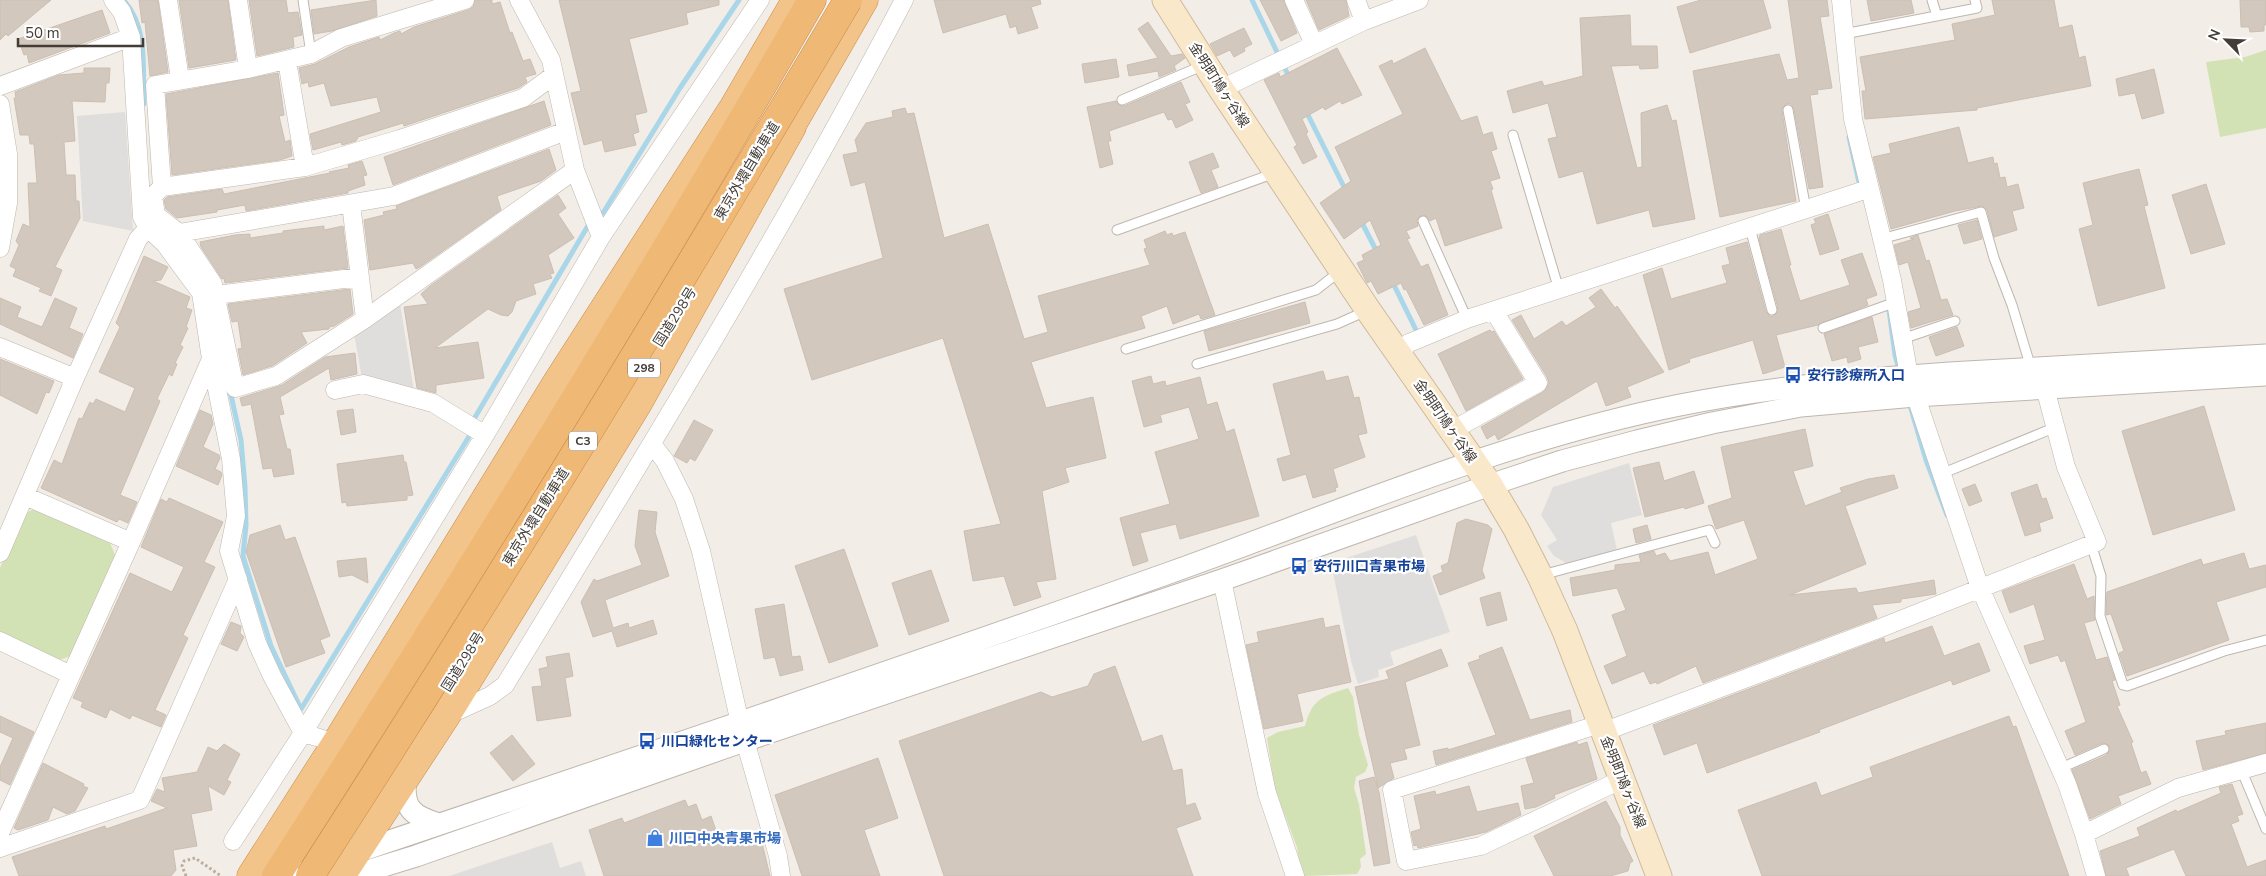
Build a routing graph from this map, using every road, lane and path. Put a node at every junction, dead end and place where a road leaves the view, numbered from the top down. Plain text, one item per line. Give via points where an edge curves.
1 (113, 0) edge
2 (168, 0) edge
3 (238, 0) edge
4 (303, 0) edge
5 (465, 0) edge
6 (519, 0) edge
7 (760, 0) edge
8 (796, 0) edge
9 (812, 0) edge
10 (848, 0) edge
11 (864, 0) edge
12 (904, 0) edge
13 (1165, 0) edge
14 (1294, 0) edge
15 (1356, 0) edge
16 (1419, 0) edge
17 (1840, 0) edge
18 (1932, 0) edge
19 (1975, 0) edge
20 (1937, 16) junction
21 (1364, 21) junction
22 (1844, 34) junction
23 (131, 37) junction
24 (1314, 44) junction
25 (312, 54) junction
26 (287, 61) junction
27 (1206, 64) junction
28 (248, 69) junction
29 (554, 75) junction
30 (180, 79) junction
31 (0, 86) edge
32 (1221, 89) junction
33 (1122, 100) dead end
34 (0, 104) edge
35 (1788, 110) dead end
36 (731, 111) junction
37 (792, 128) junction
38 (566, 131) junction
39 (1512, 135) dead end
40 (305, 167) junction
41 (575, 170) junction
42 (1276, 172) junction
43 (162, 187) junction
44 (1868, 189) junction
45 (350, 204) junction
46 (1806, 210) junction
47 (1423, 221) dead end
48 (148, 228) junction
49 (1750, 228) junction
50 (1117, 230) dead end
51 (179, 233) junction
52 (601, 238) junction
53 (1881, 239) junction
54 (165, 244) junction
55 (0, 248) edge
56 (1341, 270) junction
57 (360, 277) junction
58 (1558, 290) junction
59 (216, 295) junction
60 (1896, 302) junction
61 (1368, 310) junction
62 (1494, 310) junction
63 (1772, 310) dead end
64 (365, 319) junction
65 (1467, 319) junction
66 (1955, 321) dead end
67 (1823, 328) dead end
68 (1902, 339) junction
69 (0, 347) edge
70 (1126, 349) dead end
71 (1397, 352) junction
72 (2266, 355) edge
73 (211, 359) junction
74 (1197, 364) dead end
75 (2031, 368) junction
76 (2266, 375) edge
77 (75, 378) junction
78 (1912, 386) junction
79 (2045, 388) junction
80 (336, 390) dead end
81 (2056, 427) junction
82 (1452, 431) junction
83 (485, 434) junction
84 (652, 444) junction
85 (1473, 462) junction
86 (1940, 474) junction
87 (1490, 485) junction
88 (25, 496) junction
89 (131, 542) junction
90 (1715, 543) dead end
91 (2091, 544) junction
92 (0, 553) edge
93 (1540, 576) junction
94 (238, 579) junction
95 (1222, 580) junction
96 (1980, 588) junction
97 (2266, 640) edge
98 (0, 641) edge
99 (71, 676) junction
100 (368, 707) dead end
101 (446, 716) junction
102 (1602, 728) junction
103 (742, 732) junction
104 (303, 733) junction
105 (419, 733) dead end
106 (336, 743) junction
107 (2104, 749) dead end
108 (2266, 764) edge
109 (2060, 769) junction
110 (2241, 769) junction
111 (406, 777) junction
112 (1623, 780) junction
113 (439, 824) junction
114 (2266, 829) edge
115 (0, 833) edge
116 (2084, 834) junction
117 (233, 841) dead end
118 (0, 848) edge
119 (416, 856) junction
120 (354, 864) edge
121 (186, 876) edge
122 (221, 876) edge
123 (251, 876) edge
124 (276, 876) edge
125 (296, 876) edge
126 (310, 876) edge
127 (341, 876) edge
128 (402, 876) edge
129 (781, 876) edge
130 (1295, 876) edge
131 (1659, 876) edge
132 (2096, 876) edge

1 - 23 street via 122,12
2 - 30 street
3 - 28 street
4 - 25 lane
5 - 25 street via 342,38
6 - 29 street via 551,60
7 - 52 street
8 - 36 highway
9 - 124 highway, 東京外環自動車道 / C3 via 493,535
10 - 126 highway, 東京外環自動車道 / C3, bridge via 530,528
11 - 37 highway, 国道298号 / 298
12 - 84 street via 776,233
13 - 27 main road, 金明町鳩ヶ谷線
14 - 24 street
15 - 21 street
16 - 21 street
17 - 22 street
18 - 20 lane
19 - 20 lane via 1977,8
20 - 22 lane
21 - 24 street
22 - 44 street via 1853,119
23 - 31 street
23 - 48 street via 142,217
24 - 32 street
25 - 26 street
26 - 28 street
26 - 40 street
27 - 32 main road, 金明町鳩ヶ谷線
27 - 33 lane
28 - 30 street
29 - 38 street
29 - 40 street via 523,98
30 - 43 street via 155,85
32 - 42 main road, 金明町鳩ヶ谷線
34 - 55 street via 8,154 8,203
35 - 46 lane
36 - 100 highway via 515,472
36 - 106 highway via 557,382
37 - 101 highway via 637,406
37 - 105 highway, 国道298号 / 298
38 - 41 street
38 - 45 street via 394,196
39 - 58 lane
40 - 43 street
41 - 52 street
41 - 64 street
42 - 50 lane
42 - 56 main road, 金明町鳩ヶ谷線
43 - 51 street via 153,196 156,215
44 - 46 street
44 - 53 street
45 - 51 street
45 - 57 street
46 - 49 street
47 - 65 lane
48 - 54 street
48 - 77 street via 138,239
49 - 58 street
49 - 63 lane
51 - 54 street
51 - 59 street via 213,284
52 - 83 street
53 - 60 street
53 - 75 lane via 1981,212
54 - 73 street via 201,293
56 - 61 main road, 金明町鳩ヶ谷線
56 - 70 lane via 1316,290
57 - 59 street
57 - 64 street
58 - 62 street
59 - 64 street via 235,388 276,376
60 - 67 lane
60 - 68 street
61 - 71 main road, 金明町鳩ヶ谷線
61 - 74 lane via 1337,324
62 - 65 street
62 - 82 street via 1538,383
65 - 71 street via 1409,343
66 - 68 lane
68 - 78 street
69 - 77 street
71 - 82 main road, 金明町鳩ヶ谷線
72 - 75 street
73 - 89 street
73 - 94 street via 231,459 236,516 229,551
75 - 78 street
76 - 79 street
77 - 88 street
78 - 79 street
78 - 85 street via 1806,384 1740,393 1574,431
78 - 86 street
78 - 87 street via 1712,423 1562,461
79 - 81 street
80 - 83 street via 362,384 433,404
81 - 86 lane
81 - 91 street via 2066,467 2097,542
82 - 85 main road, 金明町鳩ヶ谷線
83 - 104 street
84 - 101 street via 505,685 490,696
84 - 103 street via 665,461 684,499 701,551
85 - 87 main road, 金明町鳩ヶ谷線
85 - 103 street
86 - 96 street
87 - 93 main road, 金明町鳩ヶ谷線
87 - 95 street
88 - 89 street
88 - 92 street
89 - 99 street
90 - 93 lane via 1709,530
91 - 96 street
91 - 97 lane via 2101,576 2100,616 2123,685
93 - 102 main road, 金明町鳩ヶ谷線
94 - 104 street via 257,643
94 - 118 street via 140,800
95 - 103 street
95 - 130 street via 1267,793
96 - 102 street via 1878,629
96 - 109 street
98 - 99 street
99 - 115 street
101 - 111 highway
102 - 112 main road, 金明町鳩ヶ谷線
102 - 112 street via 1392,790 1406,861 1482,846
103 - 113 street
103 - 119 street
103 - 129 street
104 - 106 street
104 - 117 street
106 - 123 highway
107 - 109 lane
108 - 110 street
109 - 116 street
110 - 114 lane
110 - 116 street via 2178,788
111 - 113 street via 406,803 426,820
111 - 120 highway
112 - 131 main road, 金明町鳩ヶ谷線
113 - 120 street
116 - 132 street
119 - 120 street
119 - 128 street
120 - 125 street
120 - 127 highway
121 - 122 path via 182,866 184,862 196,858

